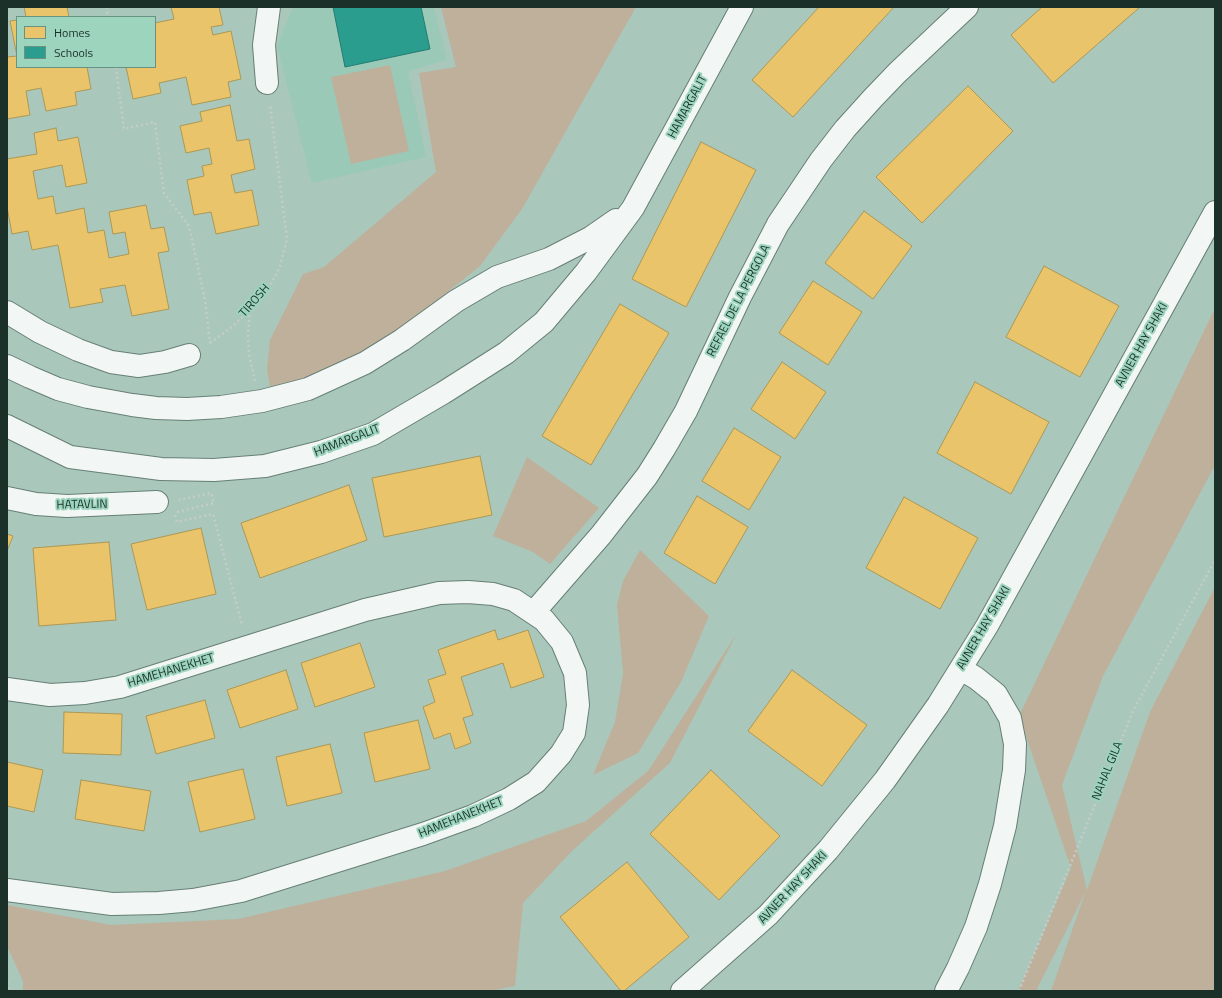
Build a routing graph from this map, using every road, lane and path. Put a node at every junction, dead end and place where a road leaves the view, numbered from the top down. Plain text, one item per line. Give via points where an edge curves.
1 (269, 7) edge
2 (742, 7) edge
3 (967, 7) edge
4 (116, 68) edge
5 (267, 83) joint
6 (633, 208) junction
7 (1215, 212) edge
8 (250, 310) junction
9 (7, 312) edge
10 (189, 355) dead end
11 (7, 366) edge
12 (262, 401) junction
13 (7, 426) edge
14 (7, 498) edge
15 (167, 502) joint
16 (1215, 560) edge
17 (534, 612) junction
18 (248, 646) junction
19 (961, 669) junction
20 (7, 690) edge
21 (7, 890) edge
22 (7, 983) edge
23 (7, 991) edge
24 (682, 991) edge
25 (946, 991) edge
26 (1019, 991) edge

1 - 5 street via 264,45
2 - 6 street, HAMARGALIT
3 - 17 street, REFAEL DE LA PERGOLA via 872,98 821,160 778,224 686,411 647,476 601,535
4 - 8 path, TIROSH via 124,129 154,122 164,193 189,226 210,343
5 - 8 path, TIROSH via 287,238 280,266 268,290
6 - 12 street, HAMARGALIT via 590,238 549,259 497,278 476,289 365,363 308,388
6 - 13 street, HAMARGALIT via 586,272 544,322 506,353 373,434 321,452 265,466 214,470 161,469 70,457
7 - 19 street, AVNER HAY SHAKI
8 - 12 path via 249,354
9 - 10 street via 40,332 111,362 139,366
11 - 12 street, HAMARGALIT via 58,389 132,405 187,409
14 - 15 street, HATAVLIN via 36,504 67,506
15 - 18 path via 211,493 214,503 175,512 177,522 213,514
16 - 26 path, NAHAL GILA via 1133,711
17 - 18 street, HAMEHANEKHET via 514,600 493,594 439,593 365,610
17 - 21 street, HAMEHANEKHET via 562,642 575,673 578,705 574,733 561,754 536,782 509,799 473,816 423,834 241,891 193,900 159,904 112,904
18 - 20 street, HAMEHANEKHET via 120,687 50,695
19 - 24 street, AVNER HAY SHAKI via 885,780 828,850 768,915
19 - 25 street via 996,694 1010,718 1015,744 1014,770 1005,826 990,884 976,927
22 - 23 path

